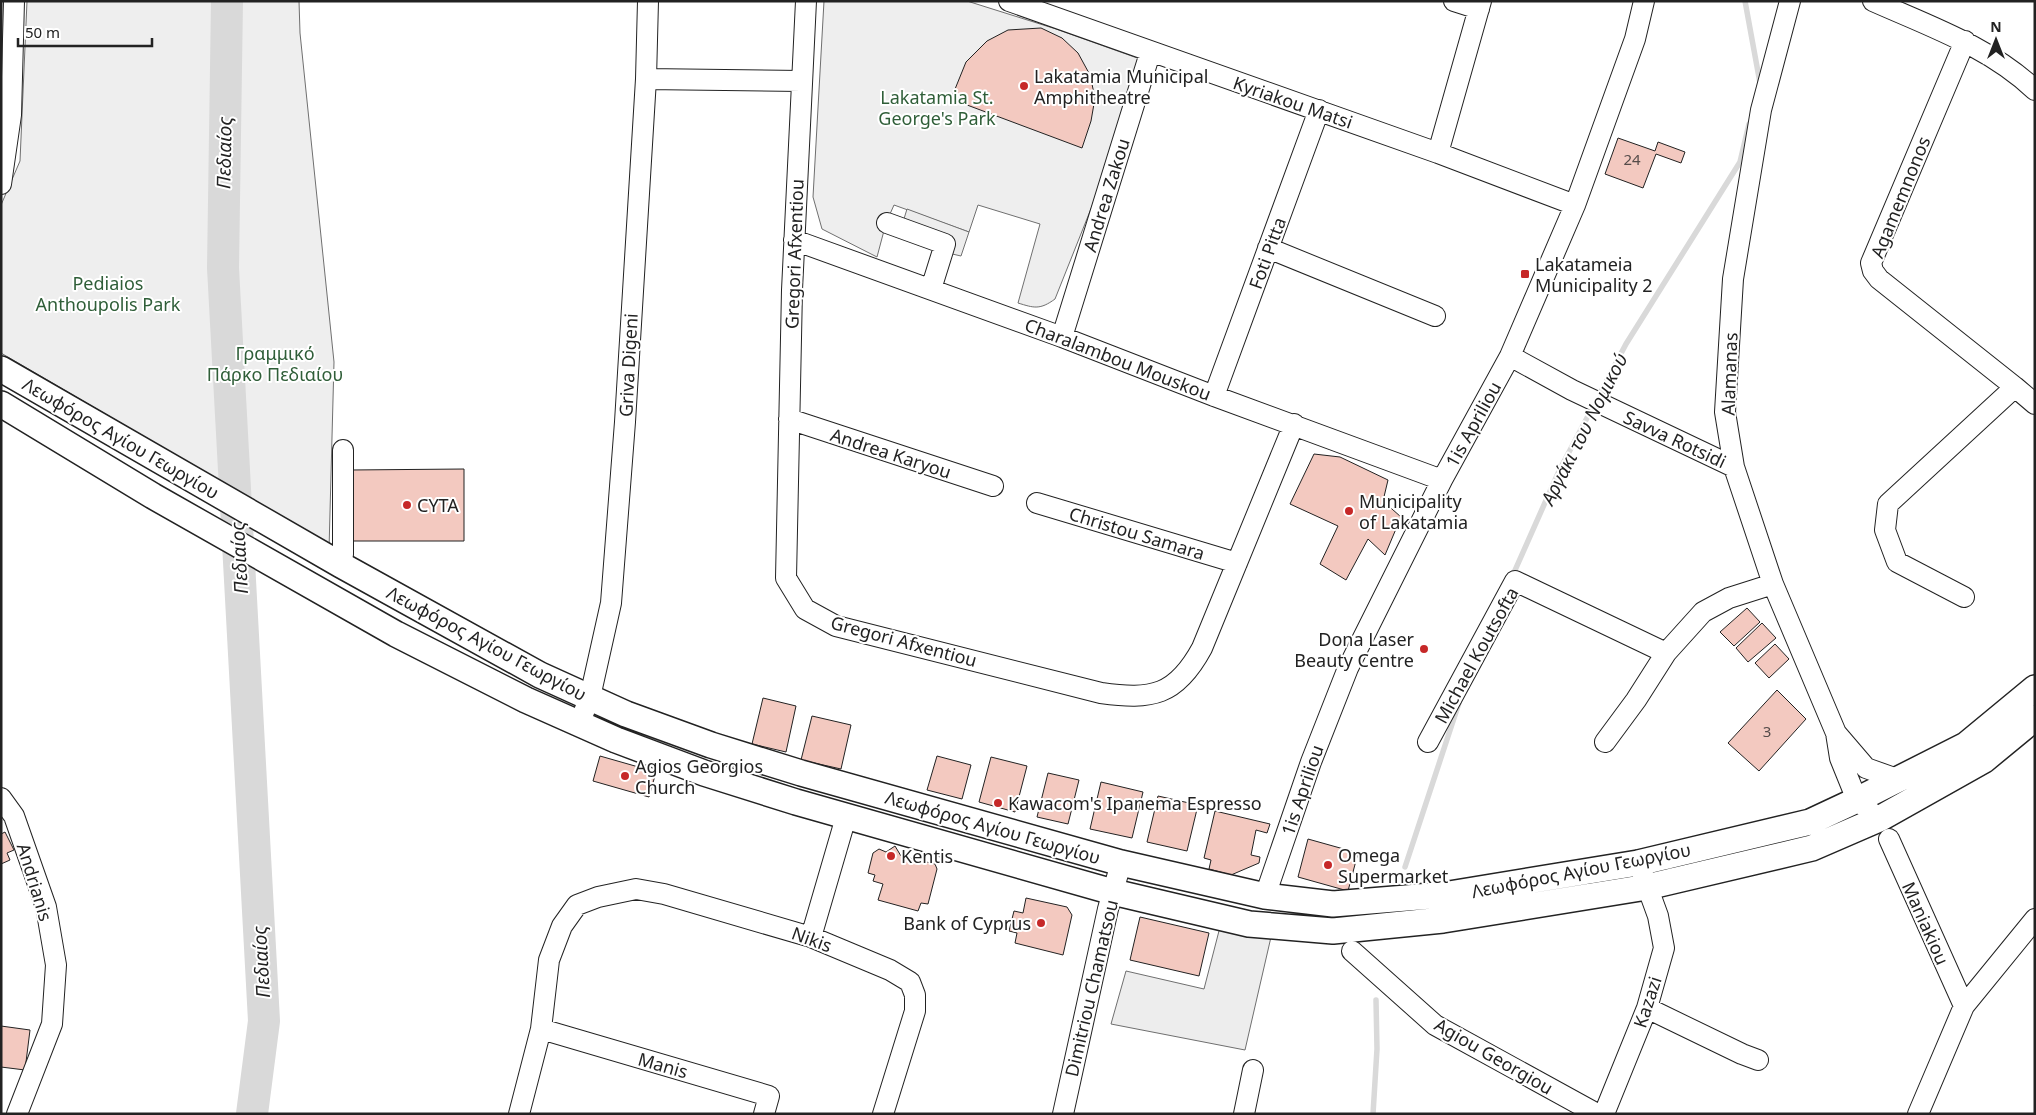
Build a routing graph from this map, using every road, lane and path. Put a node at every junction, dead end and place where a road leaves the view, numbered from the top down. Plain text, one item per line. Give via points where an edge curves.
1 (14, 1) edge
2 (648, 1) edge
3 (806, 1) edge
4 (1009, 1) edge
5 (1454, 1) edge
6 (1644, 1) edge
7 (1790, 1) edge
8 (1873, 1) edge
9 (1480, 5) edge
10 (1965, 41) junction
11 (1150, 53) junction
12 (646, 79) junction
13 (801, 81) junction
14 (2035, 90) edge
15 (1319, 110) junction
16 (6, 115) edge
17 (1438, 153) junction
18 (1, 184) edge
19 (1575, 205) junction
20 (887, 223) dead end
21 (794, 240) junction
22 (1268, 248) junction
23 (931, 289) junction
24 (1435, 316) dead end
25 (1062, 337) junction
26 (1510, 356) junction
27 (1, 369) edge
28 (2015, 387) junction
29 (1214, 396) junction
30 (1, 404) edge
31 (2035, 404) edge
32 (789, 419) junction
33 (1294, 424) junction
34 (343, 450) dead end
35 (1734, 467) junction
36 (1442, 480) junction
37 (993, 486) dead end
38 (1037, 503) dead end
39 (1237, 563) junction
40 (341, 565) junction
41 (1773, 584) junction
42 (1964, 597) dead end
43 (1666, 653) junction
44 (2035, 688) edge
45 (590, 697) junction
46 (2035, 718) edge
47 (578, 724) junction
48 (1836, 733) junction
49 (1428, 742) dead end
50 (1605, 742) dead end
51 (1897, 780) junction
52 (1, 798) edge
53 (1857, 800) junction
54 (846, 817) junction
55 (1884, 829) junction
56 (1121, 863) junction
57 (1638, 863) junction
58 (1647, 887) junction
59 (1113, 892) junction
60 (1266, 896) junction
61 (2035, 919) edge
62 (811, 937) junction
63 (1352, 951) dead end
64 (1964, 1006) junction
65 (1647, 1008) junction
66 (540, 1029) junction
67 (1758, 1060) dead end
68 (1253, 1070) dead end
69 (17, 1114) edge
70 (519, 1114) edge
71 (764, 1114) edge
72 (883, 1114) edge
73 (1063, 1114) edge
74 (1244, 1114) edge
75 (1597, 1114) edge
76 (1604, 1114) edge
77 (1918, 1114) edge

1 - 16 street
2 - 12 street, Griva Digeni
3 - 13 street, Gregori Afxentiou
4 - 11 street, Kyriakou Matsi
5 - 9 street
6 - 19 street, 1is Apriliou via 1635,39
7 - 35 street, Alamanas via 1761,110 1733,279 1725,412
8 - 10 street
9 - 17 street
10 - 14 street via 2019,75
10 - 28 street, Agamemnonos via 1871,263 1879,279
11 - 15 street, Kyriakou Matsi
11 - 25 street, Andrea Zakou
12 - 13 street
12 - 45 street, Griva Digeni via 611,603
13 - 21 street, Gregori Afxentiou
15 - 17 street, Kyriakou Matsi
15 - 22 street, Foti Pitta
16 - 18 street
17 - 19 street, Kyriakou Matsi
19 - 26 street, 1is Apriliou
20 - 23 street via 945,244
21 - 23 street, Charalambou Mouskou
21 - 32 street, Gregori Afxentiou
22 - 24 street
22 - 29 street, Foti Pitta
23 - 25 street, Charalambou Mouskou
25 - 29 street, Charalambou Mouskou
26 - 35 street, Savva Rotsidi via 1572,390
26 - 36 street, 1is Apriliou
27 - 40 main road, Λεωφόρος Αγίου Γεωργίου
28 - 31 street, Agamemnonos
28 - 42 street via 1888,504 1885,530 1897,562
29 - 33 street, Charalambou Mouskou
30 - 47 main road, Λεωφόρος Αγίου Γεωργίου via 153,496 396,634
32 - 37 street, Andrea Karyou
32 - 39 street, Gregori Afxentiou via 786,578 805,609 836,626 1101,693 1153,694 1171,687 1191,668
33 - 36 street, Charalambou Mouskou
33 - 39 street, Gregori Afxentiou
34 - 40 street
35 - 41 street, Alamanas
36 - 60 street, 1is Apriliou via 1348,668 1311,762
38 - 39 street, Christou Samara
40 - 45 main road, Λεωφόρος Αγίου Γεωργίου via 540,675
41 - 43 street via 1729,598 1703,612
41 - 48 street, Alamanas
43 - 49 street, Michael Koutsofta via 1515,581
43 - 50 street
44 - 51 main road, Λεωφόρος Αγίου Γεωργίου via 1966,744
45 - 47 street, Griva Digeni
45 - 56 main road, Λεωφόρος Αγίου Γεωργίου via 626,714 792,770
46 - 55 main road, Λεωφόρος Αγίου Γεωργίου via 1984,760
47 - 54 main road, Λεωφόρος Αγίου Γεωργίου via 704,773
48 - 51 street, Alamanas via 1866,768
48 - 53 street, Alamanas via 1840,758
51 - 53 main road, Λεωφόρος Αγίου Γεωργίου
52 - 69 street, Andrianis via 14,816 46,907 56,965 52,1024
53 - 55 street
53 - 57 main road, Λεωφόρος Αγίου Γεωργίου via 1810,822
54 - 59 main road, Λεωφόρος Αγίου Γεωργίου
54 - 62 street
55 - 58 main road, Λεωφόρος Αγίου Γεωργίου
55 - 64 street, Maniakiou
56 - 59 street, Dimitriou Chamatsou
56 - 60 main road, Λεωφόρος Αγίου Γεωργίου
57 - 58 street, Kazazi
57 - 60 main road, Λεωφόρος Αγίου Γεωργίου via 1443,895 1333,904
58 - 59 main road, Λεωφόρος Αγίου Γεωργίου via 1443,920 1333,931 1249,924
58 - 65 street, Kazazi via 1658,916 1664,948
59 - 73 street, Dimitriou Chamatsou
61 - 64 street
62 - 66 street, Nikis via 664,894 636,890 598,897 577,905 562,926 549,960
62 - 72 street, Nikis via 890,970 910,982 915,995 915,1010
63 - 75 street, Agiou Georgiou via 1435,1025
64 - 77 street
65 - 67 street
65 - 76 street, Kazazi
66 - 70 street
66 - 71 street, Manis via 769,1096
68 - 74 street

